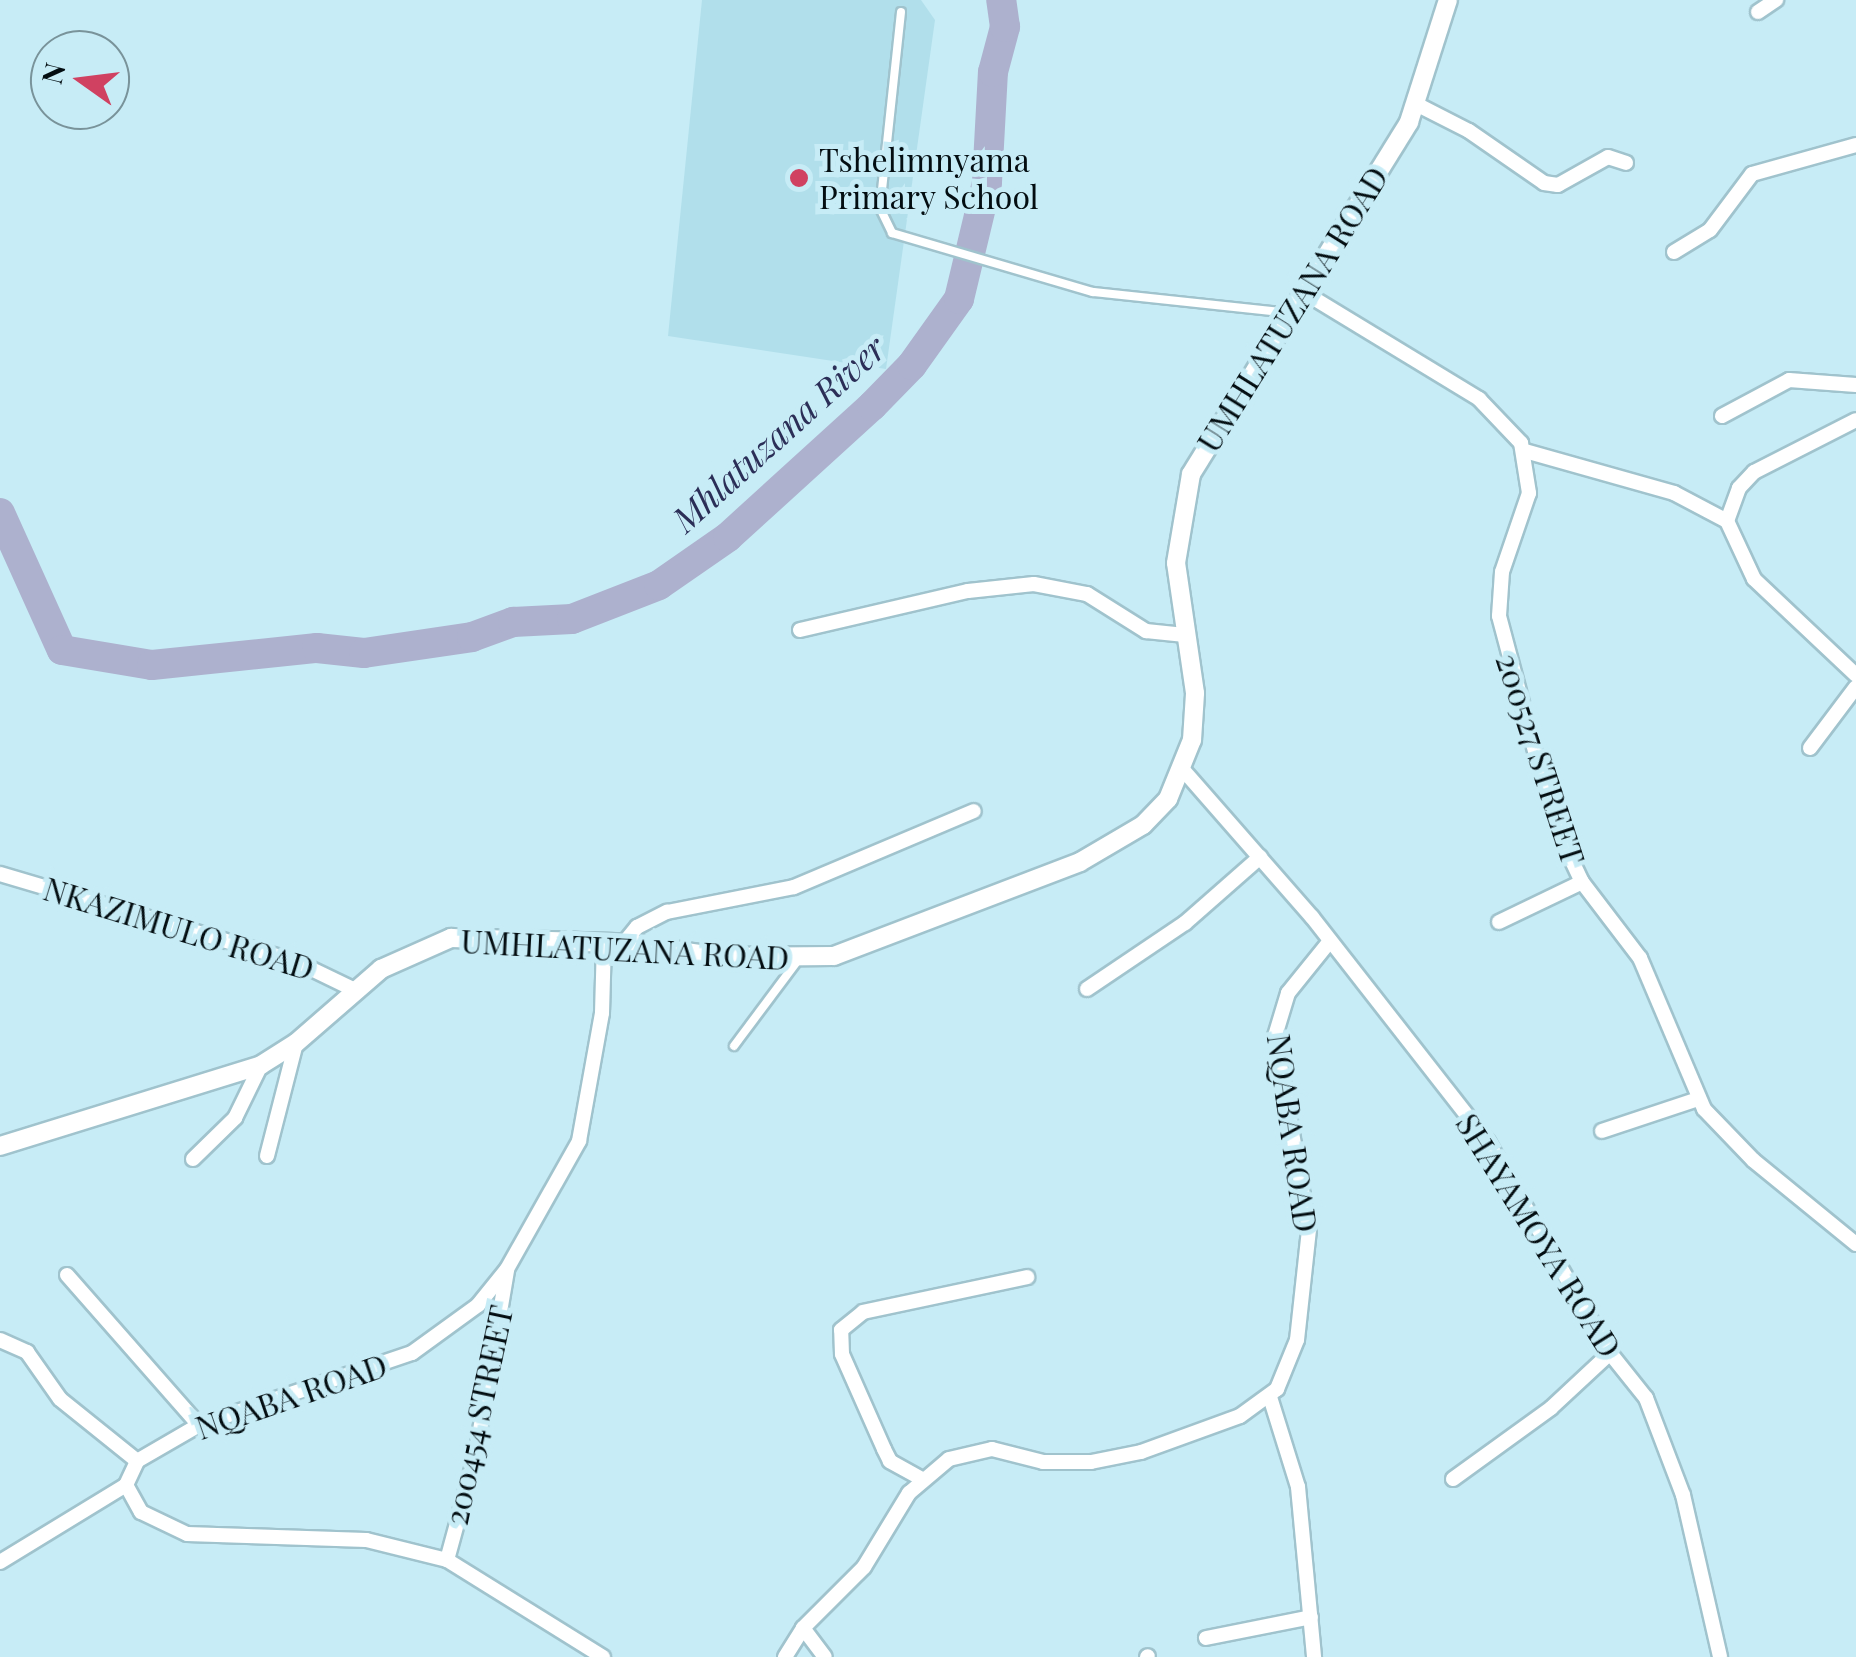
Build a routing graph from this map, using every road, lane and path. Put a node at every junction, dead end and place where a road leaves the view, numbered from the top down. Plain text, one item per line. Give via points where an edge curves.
1 (1448, 0) edge
2 (1776, 0) edge
3 (900, 12) dead end
4 (1758, 12) dead end
5 (1418, 105) junction
6 (1856, 145) edge
7 (1626, 163) dead end
8 (1674, 252) dead end
9 (1304, 293) junction
10 (1291, 313) junction
11 (1856, 385) edge
12 (1722, 416) dead end
13 (1856, 420) edge
14 (1525, 451) junction
15 (1727, 521) junction
16 (800, 630) dead end
17 (1185, 635) junction
18 (1856, 675) edge
19 (1856, 687) edge
20 (1810, 748) dead end
21 (1184, 771) junction
22 (974, 811) dead end
23 (1260, 857) junction
24 (0, 874) edge
25 (1582, 882) junction
26 (1499, 922) dead end
27 (1330, 941) junction
28 (604, 942) junction
29 (624, 943) junction
30 (798, 960) junction
31 (355, 990) junction
32 (1086, 990) dead end
33 (296, 1043) junction
34 (734, 1046) dead end
35 (261, 1064) junction
36 (1698, 1099) junction
37 (1602, 1131) dead end
38 (0, 1146) edge
39 (267, 1156) dead end
40 (193, 1159) dead end
41 (1856, 1244) edge
42 (507, 1269) junction
43 (67, 1275) dead end
44 (1027, 1278) dead end
45 (0, 1340) edge
46 (1610, 1353) junction
47 (1270, 1397) junction
48 (199, 1425) junction
49 (137, 1462) junction
50 (922, 1479) junction
51 (1452, 1479) dead end
52 (126, 1485) junction
53 (447, 1560) junction
54 (0, 1562) edge
55 (1311, 1616) junction
56 (803, 1628) junction
57 (1206, 1638) dead end
58 (604, 1657) edge
59 (785, 1657) edge
60 (826, 1657) edge
61 (1314, 1657) edge
62 (1720, 1657) edge

1 - 5 street, UMHLATUZANA ROAD
2 - 4 street
3 - 10 lane via 880,215 892,233 1093,292
5 - 7 street via 1544,183 1558,185 1608,157
5 - 9 street, UMHLATUZANA ROAD
6 - 8 street via 1752,174 1710,230
9 - 10 street, UMHLATUZANA ROAD
9 - 14 street via 1478,399 1506,421
10 - 17 street, UMHLATUZANA ROAD via 1190,474 1177,528
11 - 12 street via 1789,380
13 - 15 street via 1754,472 1739,488
14 - 15 street via 1674,493
14 - 25 street, 200527 STREET via 1529,492 1502,572 1501,635 1554,824
15 - 18 street via 1754,579
16 - 17 street via 968,591 1034,584 1087,594 1146,631
17 - 21 street, UMHLATUZANA ROAD via 1195,713
19 - 20 street
21 - 23 street, SHAYAMOYA ROAD
21 - 30 street, UMHLATUZANA ROAD via 1142,825 1080,862 878,942
22 - 29 street via 794,887 667,912 637,927
23 - 27 street, SHAYAMOYA ROAD
23 - 32 street via 1185,923
24 - 31 street, NKAZIMULO ROAD via 296,962
25 - 26 street
25 - 36 street, 200527 STREET via 1640,958
27 - 46 street, SHAYAMOYA ROAD via 1488,1142
27 - 47 street, NQABA ROAD via 1297,977 1275,1036 1309,1230 1296,1346
28 - 29 street, UMHLATUZANA ROAD
28 - 31 street, UMHLATUZANA ROAD via 451,938 397,958
28 - 42 street, NQABA ROAD via 602,1012 579,1141
29 - 30 street, UMHLATUZANA ROAD
30 - 34 lane
31 - 33 street, UMHLATUZANA ROAD
33 - 35 street, UMHLATUZANA ROAD
33 - 39 street
35 - 38 street, UMHLATUZANA ROAD
35 - 40 street via 234,1118
36 - 37 street
36 - 41 street, 200527 STREET via 1753,1160
42 - 48 street, NQABA ROAD via 478,1306 412,1353
42 - 53 street, 200454 STREET via 476,1454
43 - 48 street
44 - 50 street via 862,1312 840,1330 842,1354 890,1462
45 - 49 street via 27,1352 60,1399
46 - 51 street via 1576,1388
46 - 62 street, SHAYAMOYA ROAD via 1662,1431
47 - 50 street via 1221,1424 1141,1452 1065,1462 971,1452
47 - 55 street via 1298,1487
48 - 49 street, NQABA ROAD
49 - 52 street
50 - 56 street via 864,1568
52 - 53 street via 141,1512 187,1534 366,1540
52 - 54 street
53 - 58 street
55 - 57 street
55 - 61 street
56 - 59 street
56 - 60 street

